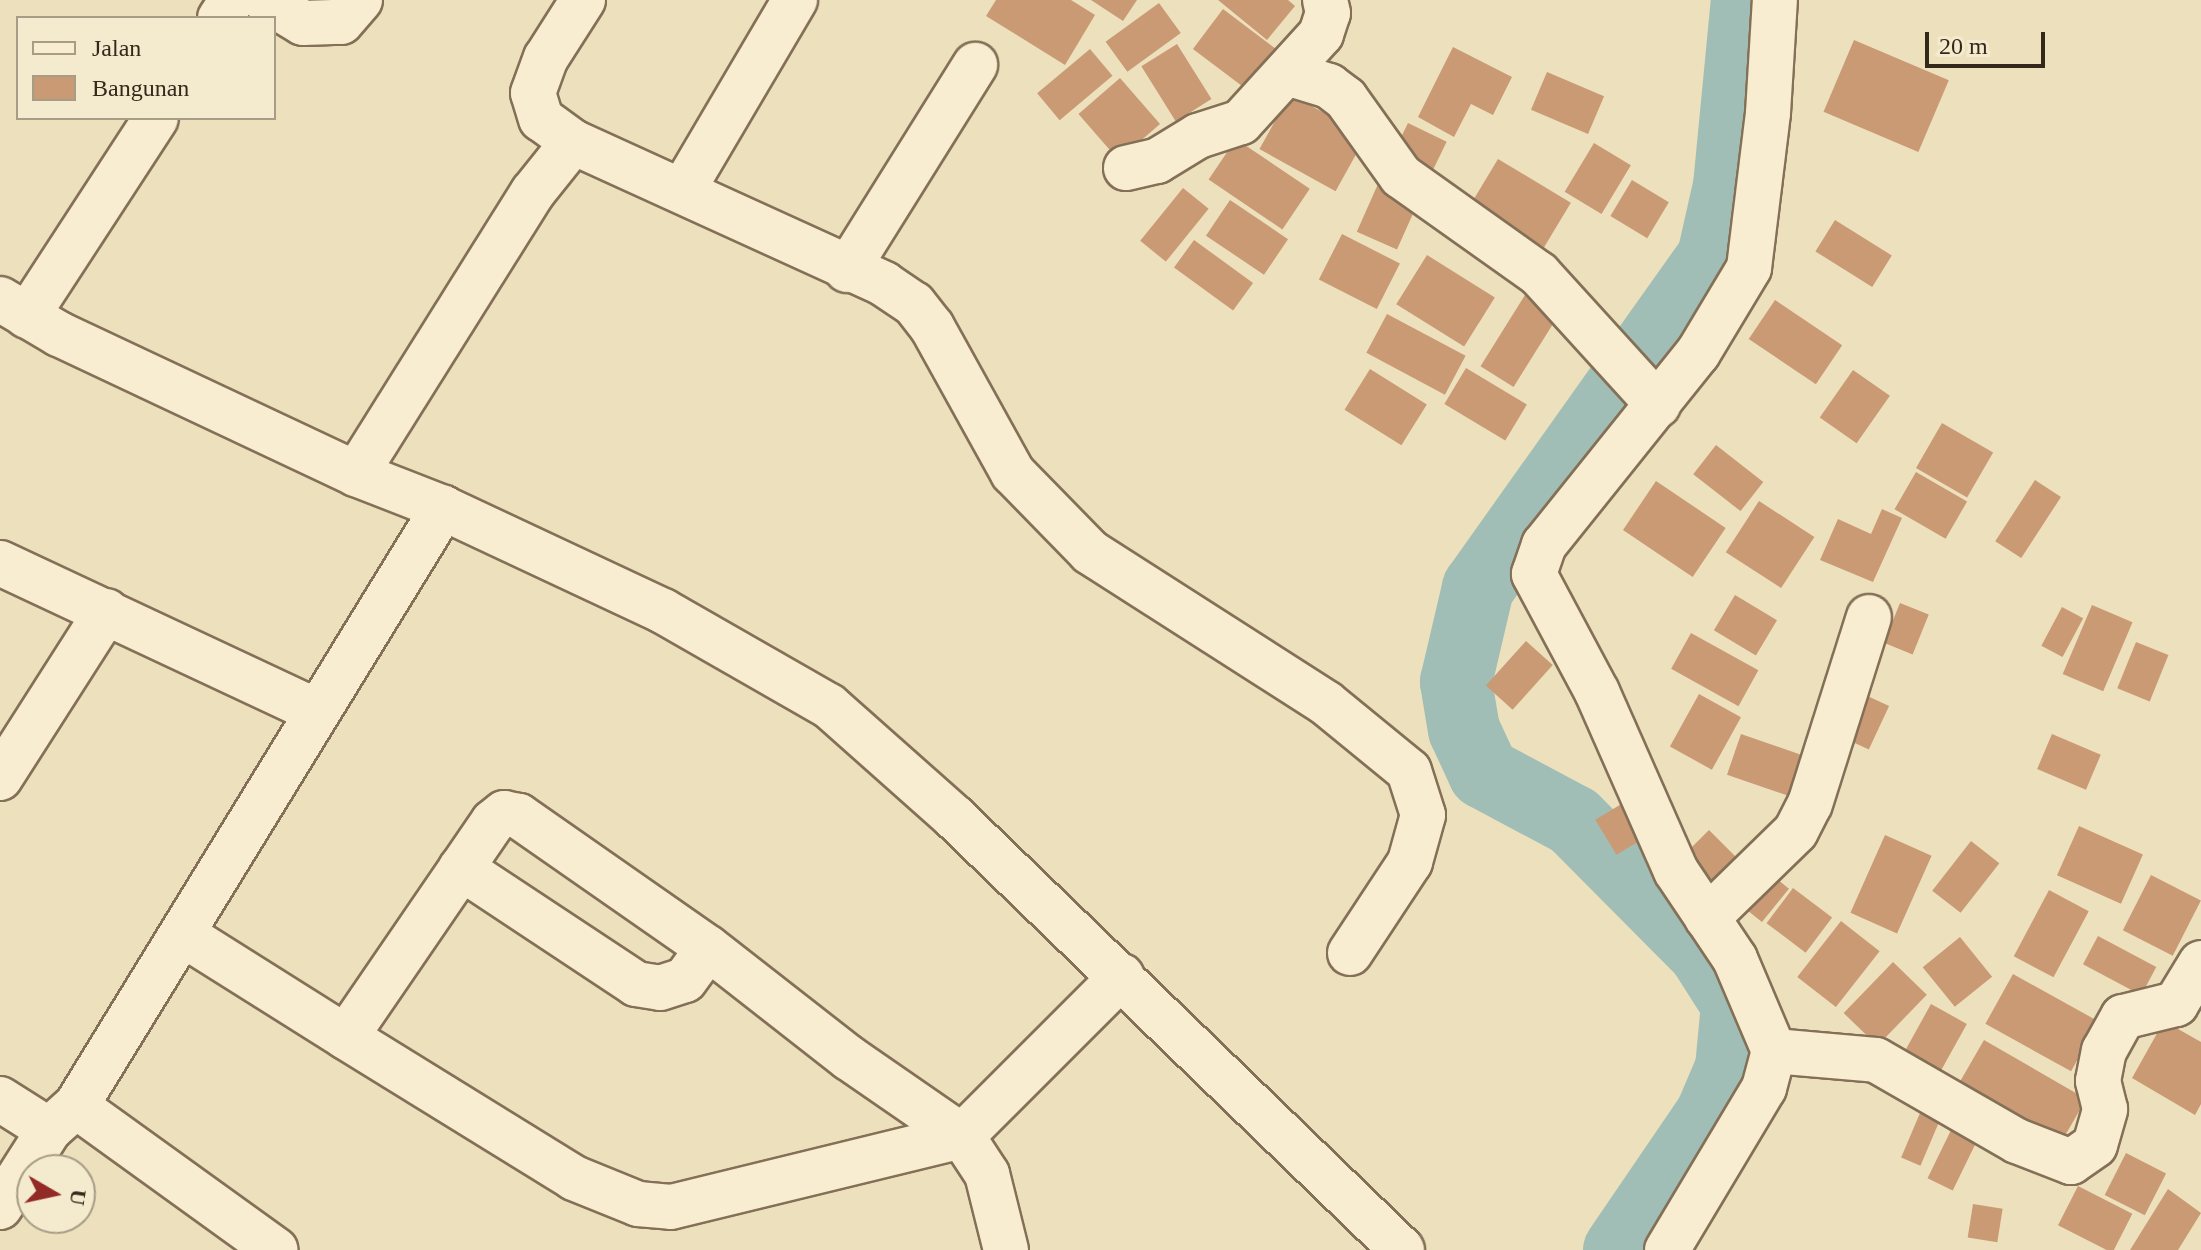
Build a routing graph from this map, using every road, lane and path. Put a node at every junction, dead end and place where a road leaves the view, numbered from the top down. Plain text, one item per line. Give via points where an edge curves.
1 (265, 0) edge
2 (360, 0) edge
3 (583, 0) edge
4 (795, 0) edge
5 (1325, 0) edge
6 (1775, 0) edge
7 (975, 65) dead end
8 (1290, 74) junction
9 (155, 120) edge
10 (573, 142) junction
11 (1126, 168) dead end
12 (683, 190) junction
13 (847, 270) junction
14 (14, 308) edge
15 (1639, 385) junction
16 (356, 474) junction
17 (443, 508) junction
18 (0, 563) edge
19 (107, 611) junction
20 (1869, 617) dead end
21 (316, 711) junction
22 (0, 778) edge
23 (461, 868) junction
24 (1707, 918) junction
25 (184, 935) junction
26 (708, 948) junction
27 (1350, 953) dead end
28 (2201, 963) edge
29 (1122, 976) junction
30 (346, 1037) junction
31 (1774, 1051) junction
32 (0, 1099) edge
33 (62, 1118) junction
34 (962, 1136) junction
35 (0, 1207) edge
36 (276, 1250) edge
37 (1006, 1250) edge
38 (1402, 1250) edge
39 (1667, 1250) edge

1 - 2 street via 303,23 341,22
3 - 10 street via 546,58 533,93 541,119
4 - 12 street
5 - 8 street via 1326,24
6 - 15 street via 1749,268 1698,353
7 - 13 street
8 - 11 street via 1237,125 1198,136 1157,161
8 - 15 street via 1329,86 1346,99 1401,176 1539,274
9 - 14 street
10 - 12 street via 629,171
10 - 16 street via 533,192
12 - 13 street
13 - 27 street via 884,284 914,304 1013,473 1090,552 1326,703 1409,771 1423,815 1410,862
14 - 16 street
15 - 24 street via 1544,545 1534,574 1597,692 1676,871
16 - 17 street
17 - 21 street
17 - 29 street via 663,611 829,706
18 - 19 street
19 - 21 street
19 - 22 street
20 - 24 street via 1810,804 1796,831
21 - 25 street
23 - 26 street via 636,984 660,988 685,980
23 - 26 street via 493,822 504,813 519,816
23 - 30 street
24 - 31 street via 1735,959
25 - 30 street
25 - 33 street
26 - 34 street via 849,1058
28 - 31 street via 2176,1004 2123,1017 2101,1066 2098,1081 2105,1109 2095,1145 2071,1162 2017,1141 1876,1060
29 - 34 street
29 - 38 street
30 - 34 street via 574,1178 638,1204 671,1207
31 - 39 street via 1764,1088
32 - 33 street
33 - 35 street
33 - 36 street
34 - 37 street via 987,1174

